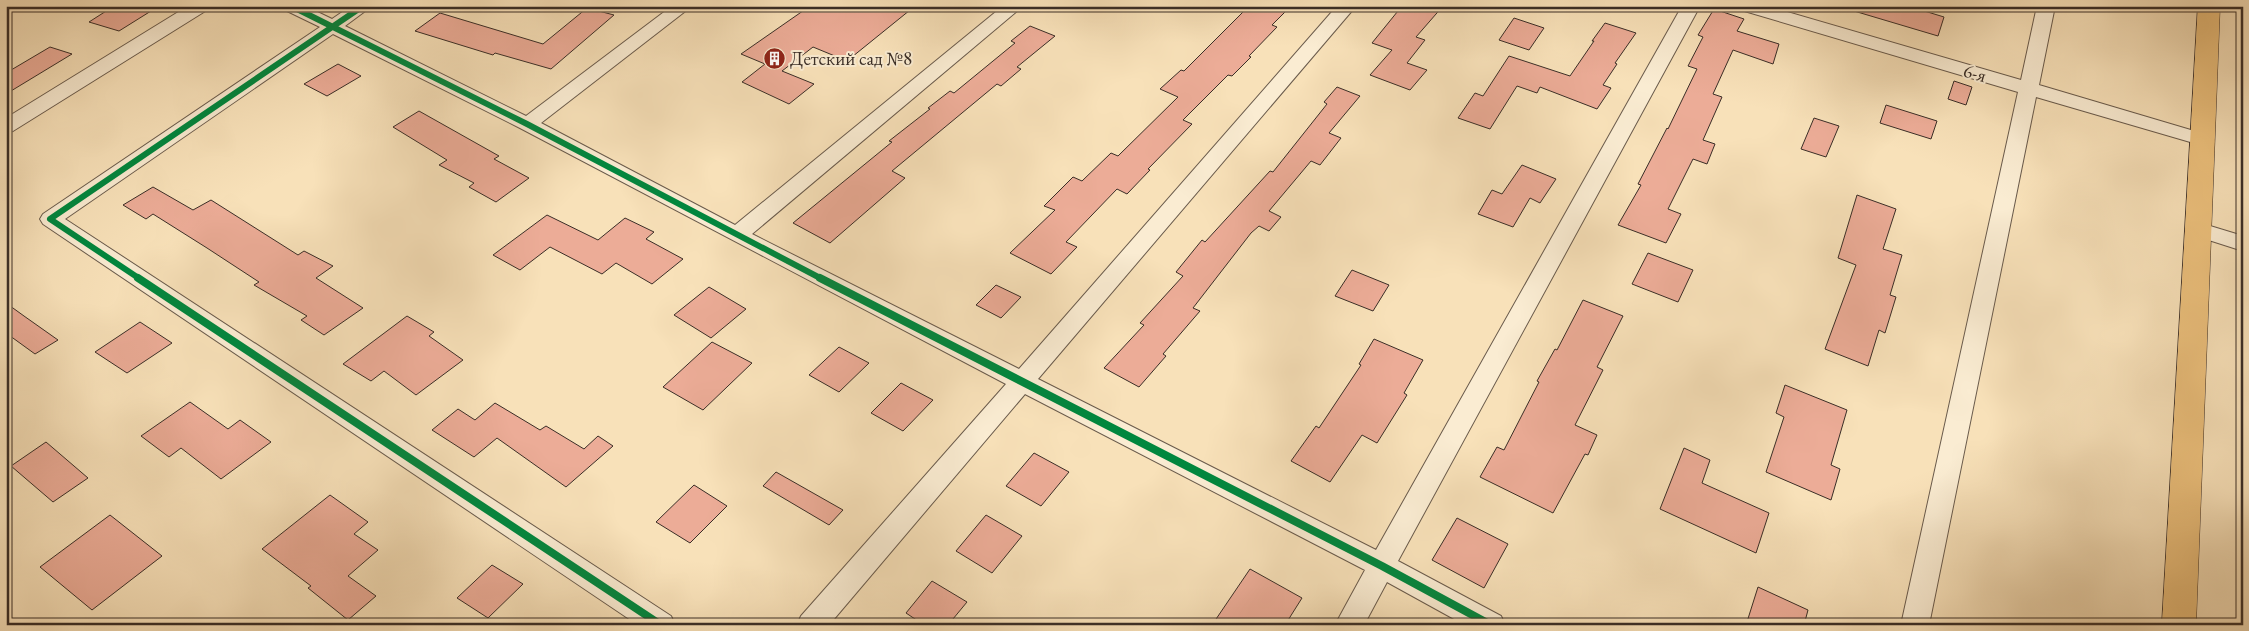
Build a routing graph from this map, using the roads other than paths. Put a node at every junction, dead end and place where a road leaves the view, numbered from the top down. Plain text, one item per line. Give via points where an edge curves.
1 (201, 6) edge
2 (291, 6) edge
3 (363, 6) edge
4 (683, 6) edge
5 (1014, 6) edge
6 (1347, 6) edge
7 (1691, 6) edge
8 (1747, 6) edge
9 (2046, 6) edge
10 (2209, 6) edge
11 (333, 28) junction
12 (2028, 89) junction
13 (527, 124) junction
14 (6, 127) edge
15 (2204, 140) junction
16 (2197, 229) junction
17 (737, 235) junction
18 (2243, 244) edge
19 (1022, 381) junction
20 (1382, 566) junction
21 (661, 625) edge
22 (811, 625) edge
23 (1349, 625) edge
24 (1491, 625) edge
25 (1915, 625) edge
26 (2179, 625) edge

1 - 14 street
2 - 11 street
3 - 11 street
4 - 13 street
5 - 17 street
6 - 19 street
7 - 20 street
8 - 12 street, 6-я
9 - 12 street
10 - 15 main road
11 - 13 street
11 - 21 street via 50,219
12 - 15 street, 6-я
12 - 25 street
13 - 17 street
15 - 16 main road
16 - 18 street
16 - 26 main road
17 - 19 street
19 - 20 street
19 - 22 street
20 - 23 street
20 - 24 street

